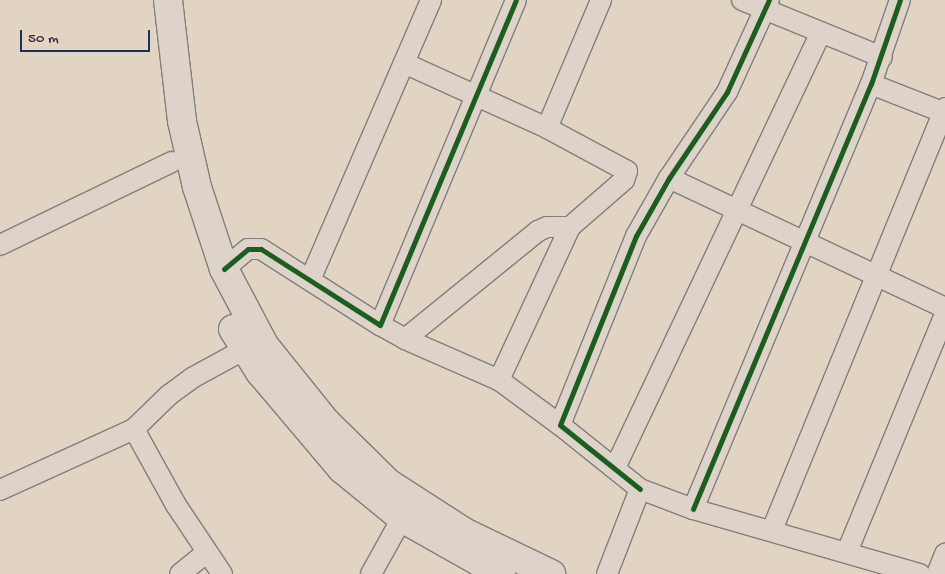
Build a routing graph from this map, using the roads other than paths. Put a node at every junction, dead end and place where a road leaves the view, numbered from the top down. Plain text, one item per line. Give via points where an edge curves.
1 (149, 0) edge
2 (168, 0) edge
3 (431, 0) edge
4 (516, 0) edge
5 (601, 0) edge
6 (742, 0) edge
7 (900, 0) edge
8 (767, 5) edge
9 (821, 32) junction
10 (882, 57) junction
11 (404, 63) junction
12 (871, 84) junction
13 (475, 97) junction
14 (944, 111) edge
15 (546, 128) junction
16 (172, 162) junction
17 (669, 178) junction
18 (734, 211) junction
19 (570, 227) junction
20 (806, 244) junction
21 (0, 245) edge
22 (224, 269) junction
23 (878, 276) junction
24 (310, 280) junction
25 (945, 308) edge
26 (945, 314) edge
27 (380, 325) junction
28 (405, 340) junction
29 (245, 349) junction
30 (499, 380) junction
31 (560, 425) junction
32 (134, 429) junction
33 (615, 468) junction
34 (640, 489) junction
35 (0, 490) edge
36 (693, 509) junction
37 (402, 518) junction
38 (772, 530) junction
39 (847, 552) junction
40 (206, 553) junction
41 (945, 554) edge
42 (180, 574) edge
43 (222, 574) edge
44 (371, 574) edge
45 (501, 574) edge
46 (551, 574) edge
47 (606, 574) edge
48 (920, 574) edge
49 (937, 574) edge

1 - 16 main road
2 - 22 main road via 182,121 197,187
3 - 11 street
4 - 13 street
5 - 15 street
6 - 8 street
7 - 10 street
8 - 9 street
8 - 17 street via 727,92
9 - 10 street
9 - 18 street
10 - 12 street
11 - 13 street
11 - 24 street
12 - 14 street
12 - 20 street
13 - 15 street
13 - 27 street
14 - 23 street
15 - 19 street via 627,170 624,180
16 - 21 street
16 - 29 main road via 213,287
17 - 18 street
17 - 31 street via 636,236
18 - 20 street
18 - 33 street
19 - 28 street via 548,227 538,231
19 - 30 street
20 - 23 street
20 - 36 street
22 - 24 street via 253,248 268,253
22 - 46 main road via 264,345 358,456 423,508 504,554
23 - 25 street
23 - 38 street
24 - 27 street
26 - 39 street
27 - 28 street
28 - 30 street
29 - 32 street via 192,378
29 - 37 main road via 286,406 342,468
30 - 31 street
31 - 33 street
32 - 35 street
32 - 40 street
33 - 34 street
34 - 36 street
34 - 47 street
36 - 38 street
37 - 44 street
37 - 45 main road
38 - 39 street
39 - 48 street
40 - 42 street
40 - 43 street
41 - 49 street

